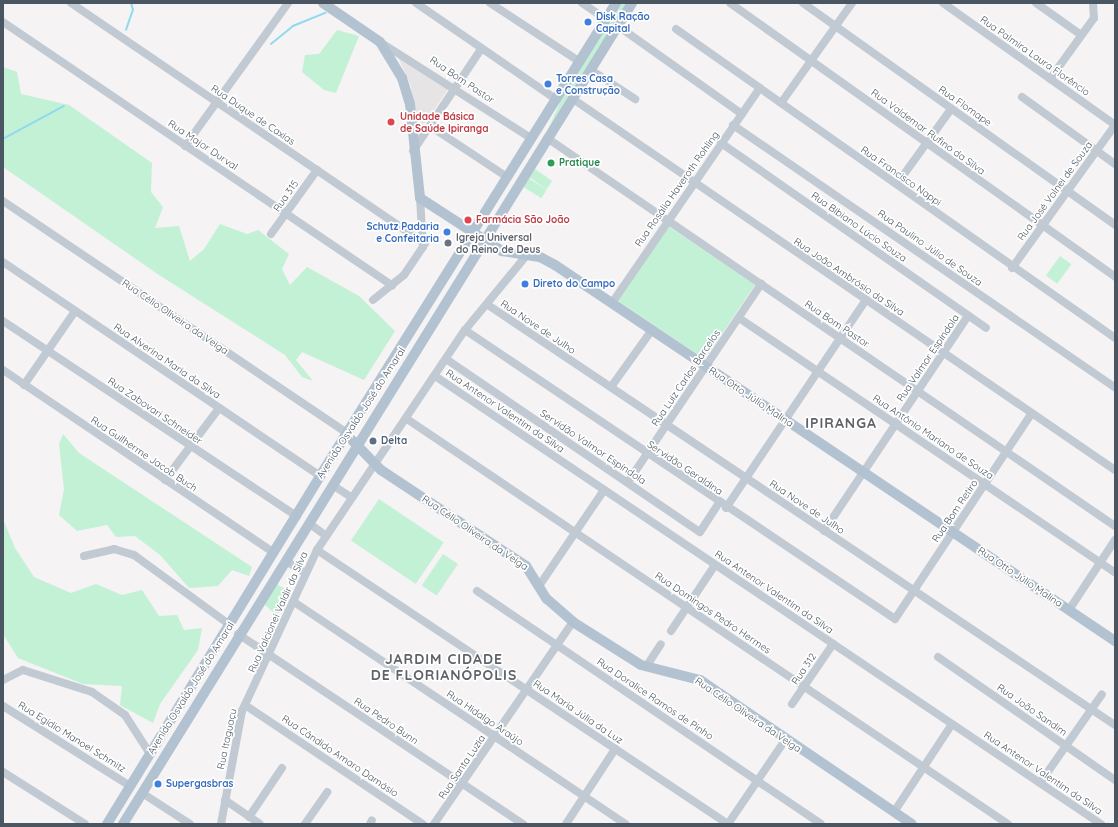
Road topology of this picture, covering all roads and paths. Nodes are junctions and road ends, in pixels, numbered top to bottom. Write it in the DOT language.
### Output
graph roads {
  1 [pos="71,3"];
  2 [pos="288,3"];
  3 [pos="323,3"];
  4 [pos="416,3"];
  5 [pos="490,3"];
  6 [pos="582,3"];
  7 [pos="616,3"];
  8 [pos="632,3"];
  9 [pos="730,3"];
  10 [pos="802,3"];
  11 [pos="852,3"];
  12 [pos="943,3"];
  13 [pos="1036,3"];
  14 [pos="1093,3"];
  15 [pos="606,19"];
  16 [pos="3,22"];
  17 [pos="618,26"];
  18 [pos="835,26"];
  19 [pos="676,29"];
  20 [pos="1081,35"];
  21 [pos="380,42"];
  22 [pos="481,49"];
  23 [pos="811,60"];
  24 [pos="580,62"];
  25 [pos="591,70"];
  26 [pos="1050,79"];
  27 [pos="455,87"];
  28 [pos="760,88"];
  29 [pos="1022,97"];
  30 [pos="572,99"];
  31 [pos="635,99"];
  32 [pos="556,100"];
  33 [pos="217,102"];
  34 [pos="781,103"];
  35 [pos="951,109"];
  36 [pos="742,114"];
  37 [pos="734,125"];
  38 [pos="1115,125"];
  39 [pos="430,126"];
  40 [pos="547,138"];
  41 [pos="532,139"];
  42 [pos="721,143"];
  43 [pos="927,143"];
  44 [pos="185,146"];
  45 [pos="413,151"];
  46 [pos="1096,151"];
  47 [pos="1115,164"];
  48 [pos="317,170"];
  49 [pos="507,177"];
  50 [pos="693,183"];
  51 [pos="897,184"];
  52 [pos="1068,192"];
  53 [pos="420,198"];
  54 [pos="3,201"];
  55 [pos="286,214"];
  56 [pos="667,220"];
  57 [pos="1115,225"];
  58 [pos="1043,226"];
  59 [pos="473,233"];
  60 [pos="271,234"];
  61 [pos="483,240"];
  62 [pos="425,244"];
  63 [pos="526,256"];
  64 [pos="3,262"];
  65 [pos="1012,268"];
  66 [pos="1115,277"];
  67 [pos="761,284"];
  68 [pos="392,285"];
  69 [pos="373,300"];
  70 [pos="866,300"];
  71 [pos="612,303"];
  72 [pos="488,305"];
  73 [pos="75,311"];
  74 [pos="968,316"];
  75 [pos="739,318"];
  76 [pos="3,321"];
  77 [pos="986,328"];
  78 [pos="465,330"];
  79 [pos="652,330"];
  80 [pos="840,338"];
  81 [pos="1115,338"];
  82 [pos="48,350"];
  83 [pos="943,353"];
  84 [pos="398,354"];
  85 [pos="446,359"];
  86 [pos="706,366"];
  87 [pos="3,370"];
  88 [pos="818,371"];
  89 [pos="435,376"];
  90 [pos="394,382"];
  91 [pos="24,385"];
  92 [pos="611,387"];
  93 [pos="1115,388"];
  94 [pos="918,391"];
  95 [pos="219,408"];
  96 [pos="1032,414"];
  97 [pos="358,419"];
  98 [pos="407,419"];
  99 [pos="786,420"];
  100 [pos="896,424"];
  101 [pos="667,425"];
  102 [pos="348,434"];
  103 [pos="190,446"];
  104 [pos="356,446"];
  105 [pos="1006,452"];
  106 [pos="647,454"];
  107 [pos="375,466"];
  108 [pos="1115,470"];
  109 [pos="864,472"];
  110 [pos="320,476"];
  111 [pos="746,478"];
  112 [pos="165,480"];
  113 [pos="628,482"];
  114 [pos="985,484"];
  115 [pos="337,488"];
  116 [pos="604,490"];
  117 [pos="351,497"];
  118 [pos="321,502"];
  119 [pos="719,503"];
  120 [pos="726,508"];
  121 [pos="297,516"];
  122 [pos="1115,526"];
  123 [pos="314,527"];
  124 [pos="824,530"];
  125 [pos="575,532"];
  126 [pos="953,532"];
  127 [pos="325,535"];
  128 [pos="1115,540"];
  129 [pos="317,550"];
  130 [pos="274,553"];
  131 [pos="84,556"];
  132 [pos="286,561"];
  133 [pos="1100,562"];
  134 [pos="715,565"];
  135 [pos="1115,573"];
  136 [pos="305,574"];
  137 [pos="539,586"];
  138 [pos="477,591"];
  139 [pos="914,591"];
  140 [pos="294,602"];
  141 [pos="686,607"];
  142 [pos="1069,610"];
  143 [pos="895,620"];
  144 [pos="573,622"];
  145 [pos="230,625"];
  146 [pos="671,630"];
  147 [pos="238,634"];
  148 [pos="1115,641"];
  149 [pos="661,644"];
  150 [pos="833,644"];
  151 [pos="557,645"];
  152 [pos="271,655"];
  153 [pos="938,657"];
  154 [pos="646,667"];
  155 [pos="3,680"];
  156 [pos="804,687"];
  157 [pos="526,690"];
  158 [pos="1102,694"];
  159 [pos="792,704"];
  160 [pos="245,705"];
  161 [pos="3,706"];
  162 [pos="1091,710"];
  163 [pos="168,724"];
  164 [pos="952,724"];
  165 [pos="1115,726"];
  166 [pos="495,736"];
  167 [pos="785,740"];
  168 [pos="1066,746"];
  169 [pos="615,749"];
  170 [pos="150,754"];
  171 [pos="160,759"];
  172 [pos="923,766"];
  173 [pos="282,768"];
  174 [pos="3,772"];
  175 [pos="137,775"];
  176 [pos="1115,780"];
  177 [pos="757,781"];
  178 [pos="462,783"];
  179 [pos="1040,783"];
  180 [pos="130,786"];
  181 [pos="327,792"];
  182 [pos="142,794"];
  183 [pos="584,796"];
  184 [pos="225,800"];
  185 [pos="133,807"];
  186 [pos="894,812"];
  187 [pos="249,816"];
  188 [pos="1092,822"];
  189 [pos="85,824"];
  190 [pos="107,824"];
  191 [pos="123,824"];
  192 [pos="190,824"];
  193 [pos="221,824"];
  194 [pos="260,824"];
  195 [pos="304,824"];
  196 [pos="423,824"];
  197 [pos="434,824"];
  198 [pos="523,824"];
  199 [pos="566,824"];
  200 [pos="626,824"];
  201 [pos="728,824"];
  202 [pos="821,824"];
  203 [pos="912,824"];
  204 [pos="1008,824"];
  205 [pos="1101,824"];
  1 -- 33 [label="street, Rua Duque de Caxias"];
  2 -- 33 [label="street"];
  3 -- 21 [label="main road"];
  4 -- 22 [label="street"];
  5 -- 24 [label="street"];
  6 -- 15 [label="street"];
  7 -- 15 [label="main road, Avenida Osvaldo José do Amaral"];
  8 -- 17 [label="main road, Avenida Osvaldo José do Amaral"];
  9 -- 23 [label="street, Rua Valdemar Rufino da Silva"];
  10 -- 18 [label="street, Rua Flomape"];
  11 -- 18 [label="street"];
  12 -- 26 [label="street, Rua Palmira Laura Florêncio"];
  13 -- 20 [label="street"];
  14 -- 20 [label="street"];
  15 -- 24 [label="main road, Avenida Osvaldo José do Amaral"];
  16 -- 44 [label="street, Rua Major Durval"];
  17 -- 25 [label="main road, Avenida Osvaldo José do Amaral"];
  17 -- 36 [label="street"];
  18 -- 23 [label="street"];
  18 -- 35 [label="street, Rua Flomape"];
  19 -- 28 [label="street, Rua Francisco Nappi"];
  20 -- 26 [label="street"];
  21 -- 27 [label="street, Rua Bom Pastor"];
  21 -- 45 [label="main road"];
  22 -- 27 [label="street"];
  22 -- 32 [label="street"];
  23 -- 34 [label="street"];
  23 -- 43 [label="street, Rua Valdemar Rufino da Silva"];
  24 -- 32 [label="main road, Avenida Osvaldo José do Amaral"];
  25 -- 30 [label="main road, Avenida Osvaldo José do Amaral"];
  25 -- 31 [label="street"];
  26 -- 38 [label="street, Rua Palmira Laura Florêncio"];
  27 -- 39 [label="street"];
  27 -- 41 [label="street, Rua Bom Pastor"];
  28 -- 34 [label="street, Rua Francisco Nappi"];
  28 -- 36 [label="street, Rua Rosália Haveroth Rohling"];
  29 -- 46 [label="street"];
  30 -- 40 [label="main road, Avenida Osvaldo José do Amaral"];
  30 -- 50 [label="street, Rua João Ambrósio da Silva"];
  32 -- 40 [label="main road"];
  32 -- 41 [label="main road, Avenida Osvaldo José do Amaral"];
  33 -- 44 [label="street"];
  33 -- 48 [label="street, Rua Duque de Caxias"];
  34 -- 51 [label="street, Rua Francisco Nappi"];
  35 -- 43 [label="street"];
  35 -- 52 [label="street, Rua Flomape"];
  36 -- 37 [label="street, Rua Rosália Haveroth Rohling"];
  37 -- 42 [label="street, Rua Rosália Haveroth Rohling"];
  37 -- 93 [label="street, Rua Paulino Júlio de Souza"];
  38 -- 46 [label="street, Rua José Volnei de Souza"];
  39 -- 45 [label="street"];
  39 -- 49 [label="street"];
  40 -- 56 [label="street, Rua Bom Pastor"];
  40 -- 61 [label="main road, Avenida Osvaldo José do Amaral"];
  41 -- 49 [label="main road, Avenida Osvaldo José do Amaral"];
  42 -- 50 [label="street, Rua Rosália Haveroth Rohling"];
  42 -- 74 [label="street, Rua Bibiano Lúcio Souza"];
  43 -- 51 [label="street"];
  43 -- 58 [label="street, Rua Valdemar Rufino da Silva"];
  44 -- 55 [label="street, Rua Major Durval"];
  45 -- 53 [label="main road"];
  46 -- 47 [label="street"];
  46 -- 52 [label="street, Rua José Volnei de Souza"];
  48 -- 55 [label="street, Rua 315"];
  48 -- 62 [label="street, Rua Duque de Caxias"];
  49 -- 59 [label="main road, Avenida Osvaldo José do Amaral"];
  50 -- 56 [label="street, Rua Rosália Haveroth Rohling"];
  50 -- 70 [label="street, Rua João Ambrósio da Silva"];
  51 -- 65 [label="street, Rua Francisco Nappi"];
  52 -- 57 [label="street, Rua Flomape"];
  52 -- 58 [label="street, Rua José Volnei de Souza"];
  53 -- 59 [label="main road, Rua Otto Júlio Malina"];
  53 -- 62 [label="street"];
  54 -- 102 [label="street, Rua Célio Oliveira da Veiga"];
  55 -- 60 [label="street, Rua 315"];
  55 -- 68 [label="street, Rua Major Durval"];
  56 -- 67 [label="street, Rua Bom Pastor"];
  56 -- 71 [label="street, Rua Rosália Haveroth Rohling"];
  58 -- 65 [label="street, Rua José Volnei de Souza"];
  58 -- 66 [label="street, Rua Valdemar Rufino da Silva"];
  59 -- 61 [label="main road, Rua Otto Júlio Malina"];
  59 -- 84 [label="main road, Avenida Osvaldo José do Amaral"];
  61 -- 63 [label="main road, Rua Otto Júlio Malina"];
  61 -- 90 [label="main road, Avenida Osvaldo José do Amaral"];
  62 -- 68 [label="street"];
  63 -- 71 [label="main road, Rua Otto Júlio Malina"];
  63 -- 72 [label="street, Rua Valcionei Valdir da Silva"];
  64 -- 73 [label="street, Rua Alverina Maria da Silva"];
  65 -- 81 [label="street, Rua Francisco Nappi"];
  67 -- 75 [label="street, Rua Luiz Carlos Barcelos"];
  67 -- 80 [label="street, Rua Bom Pastor"];
  68 -- 69 [label="street"];
  70 -- 80 [label="street"];
  70 -- 83 [label="street, Rua João Ambrósio da Silva"];
  71 -- 79 [label="main road, Rua Otto Júlio Malina"];
  72 -- 78 [label="street, Rua Valcionei Valdir da Silva"];
  72 -- 92 [label="street, Rua Nove de Julho"];
  73 -- 82 [label="street"];
  73 -- 95 [label="street, Rua Alverina Maria da Silva"];
  74 -- 77 [label="street, Rua Bibiano Lúcio Souza"];
  74 -- 83 [label="street, Rua Valmor Espíndola"];
  75 -- 86 [label="street, Rua Luiz Carlos Barcelos"];
  75 -- 88 [label="street, Rua Antônio Mariano de Souza"];
  76 -- 82 [label="street, Rua Zabovari Schneider"];
  78 -- 85 [label="street, Rua Valcionei Valdir da Silva"];
  78 -- 106 [label="street, Servidão Geraldina"];
  79 -- 86 [label="main road, Rua Otto Júlio Malina"];
  79 -- 92 [label="street"];
  80 -- 88 [label="street"];
  80 -- 94 [label="street, Rua Bom Pastor"];
  82 -- 91 [label="street"];
  82 -- 103 [label="street, Rua Zabovari Schneider"];
  83 -- 94 [label="street, Rua Valmor Espíndola"];
  83 -- 96 [label="street, Rua João Ambrósio da Silva"];
  84 -- 90 [label="main road"];
  84 -- 97 [label="main road, Avenida Osvaldo José do Amaral"];
  85 -- 89 [label="street, Rua Valcionei Valdir da Silva"];
  85 -- 113 [label="street, Servidão Valmor Espíndola"];
  86 -- 99 [label="main road, Rua Otto Júlio Malina"];
  86 -- 101 [label="street, Rua Luiz Carlos Barcelos"];
  87 -- 91 [label="street, Rua Guilherme Jacob Buch"];
  88 -- 99 [label="street"];
  88 -- 100 [label="street, Rua Antônio Mariano de Souza"];
  89 -- 98 [label="street, Rua Valcionei Valdir da Silva"];
  89 -- 116 [label="street, Rua Antenor Valentim da Silva"];
  90 -- 104 [label="main road, Avenida Osvaldo José do Amaral"];
  91 -- 112 [label="street, Rua Guilherme Jacob Buch"];
  92 -- 101 [label="street, Rua Nove de Julho"];
  94 -- 100 [label="street, Rua Valmor Espíndola"];
  94 -- 105 [label="street, Rua Bom Pastor"];
  95 -- 103 [label="street"];
  95 -- 110 [label="street, Rua Alverina Maria da Silva"];
  96 -- 105 [label="street, Rua Bom Retiro"];
  96 -- 108 [label="street, Rua João Ambrósio da Silva"];
  97 -- 102 [label="main road, Avenida Osvaldo José do Amaral"];
  97 -- 104 [label="main road"];
  98 -- 107 [label="street, Rua Valcionei Valdir da Silva"];
  98 -- 125 [label="street, Rua Domingos Pedro Hermes"];
  99 -- 109 [label="main road, Rua Otto Júlio Malina"];
  99 -- 111 [label="street"];
  100 -- 109 [label="street, Rua Valmor Espíndola"];
  100 -- 114 [label="street, Rua Antônio Mariano de Souza"];
  101 -- 106 [label="street, Rua Luiz Carlos Barcelos"];
  101 -- 111 [label="street, Rua Nove de Julho"];
  102 -- 110 [label="main road, Avenida Osvaldo José do Amaral"];
  103 -- 112 [label="street"];
  103 -- 121 [label="street, Rua Zabovari Schneider"];
  104 -- 107 [label="main road, Rua Célio Oliveira da Veiga"];
  104 -- 118 [label="main road, Avenida Osvaldo José do Amaral"];
  105 -- 114 [label="street, Rua Bom Retiro"];
  105 -- 122 [label="street, Rua Bom Pastor"];
  106 -- 113 [label="street, Rua Luiz Carlos Barcelos"];
  106 -- 119 [label="street, Servidão Geraldina"];
  107 -- 117 [label="street, Rua Valcionei Valdir da Silva"];
  107 -- 137 [label="main road, Rua Célio Oliveira da Veiga"];
  109 -- 124 [label="street, Rua Valmor Espíndola"];
  109 -- 126 [label="main road, Rua Otto Júlio Malina"];
  110 -- 118 [label="main road"];
  110 -- 121 [label="main road, Avenida Osvaldo José do Amaral"];
  111 -- 120 [label="street"];
  111 -- 124 [label="street, Rua Nove de Julho"];
  112 -- 130 [label="street, Rua Guilherme Jacob Buch"];
  113 -- 119 [label="street, Servidão Valmor Espíndola"];
  114 -- 126 [label="street, Rua Bom Retiro"];
  114 -- 133 [label="street, Rua Antônio Mariano de Souza"];
  115 -- 117 [label="street"];
  116 -- 125 [label="street"];
  116 -- 134 [label="street, Rua Antenor Valentim da Silva"];
  117 -- 127 [label="street, Rua Valcionei Valdir da Silva"];
  118 -- 132 [label="main road, Avenida Osvaldo José do Amaral"];
  119 -- 120 [label="street, Servidão Geraldina"];
  120 -- 143 [label="street, Servidão Geraldina"];
  121 -- 130 [label="main road, Avenida Osvaldo José do Amaral"];
  123 -- 127 [label="street"];
  124 -- 139 [label="street, Rua Nove de Julho"];
  125 -- 137 [label="street"];
  125 -- 141 [label="street, Rua Domingos Pedro Hermes"];
  126 -- 139 [label="street, Rua Bom Retiro"];
  126 -- 142 [label="main road, Rua Otto Júlio Malina"];
  127 -- 129 [label="street, Rua Valcionei Valdir da Silva"];
  128 -- 133 [label="street"];
  129 -- 136 [label="street, Rua Valcionei Valdir da Silva"];
  129 -- 157 [label="street, Rua Maria Júlia da Luz"];
  130 -- 145 [label="main road, Avenida Osvaldo José do Amaral"];
  131 -- 145 [label="street"];
  132 -- 136 [label="street"];
  132 -- 147 [label="main road, Avenida Osvaldo José do Amaral"];
  133 -- 135 [label="street, Rua Antônio Mariano de Souza"];
  133 -- 142 [label="street"];
  134 -- 141 [label="street"];
  134 -- 150 [label="street, Rua Antenor Valentim da Silva"];
  136 -- 140 [label="street, Rua Valcionei Valdir da Silva"];
  137 -- 144 [label="main road, Rua Célio Oliveira da Veiga"];
  138 -- 151 [label="street, Rua Doralice Ramos de Pinho"];
  139 -- 143 [label="street, Rua Bom Retiro"];
  139 -- 162 [label="street, Rua Nove de Julho"];
  140 -- 152 [label="street, Rua Valcionei Valdir da Silva"];
  140 -- 166 [label="street, Rua Hidalgo Araújo"];
  141 -- 146 [label="street"];
  141 -- 156 [label="street, Rua Domingos Pedro Hermes"];
  142 -- 148 [label="main road, Rua Otto Júlio Malina"];
  144 -- 151 [label="street, Rua Santa Luzia"];
  144 -- 154 [label="main road, Rua Célio Oliveira da Veiga"];
  145 -- 163 [label="main road, Avenida Osvaldo José do Amaral"];
  147 -- 152 [label="street, Rua Pedro Bunn"];
  147 -- 171 [label="main road, Avenida Osvaldo José do Amaral"];
  149 -- 154 [label="street"];
  150 -- 156 [label="street, Rua 312"];
  150 -- 164 [label="street, Rua Antenor Valentim da Silva"];
  151 -- 157 [label="street, Rua Santa Luzia"];
  151 -- 177 [label="street, Rua Doralice Ramos de Pinho"];
  152 -- 160 [label="street, Rua Valcionei Valdir da Silva"];
  152 -- 178 [label="street, Rua Pedro Bunn"];
  153 -- 168 [label="street, Rua João Sandim"];
  154 -- 167 [label="main road, Rua Célio Oliveira da Veiga"];
  155 -- 170 [label="street"];
  156 -- 159 [label="street, Rua 312"];
  156 -- 172 [label="street, Rua Domingos Pedro Hermes"];
  157 -- 166 [label="street, Rua Santa Luzia"];
  157 -- 169 [label="street, Rua Maria Júlia da Luz"];
  158 -- 162 [label="street"];
  160 -- 184 [label="street, Rua Itaguaçu"];
  160 -- 196 [label="street, Rua Cândido Amaro Damásio"];
  161 -- 180 [label="street, Rua Egídio Manoel Schmitz"];
  162 -- 165 [label="street, Rua Nove de Julho"];
  162 -- 168 [label="street"];
  163 -- 170 [label="main road, Avenida Osvaldo José do Amaral"];
  163 -- 171 [label="main road"];
  164 -- 172 [label="street"];
  164 -- 179 [label="street, Rua Antenor Valentim da Silva"];
  166 -- 178 [label="street, Rua Santa Luzia"];
  166 -- 183 [label="street, Rua Hidalgo Araújo"];
  167 -- 177 [label="street"];
  167 -- 186 [label="main road, Rua Célio Oliveira da Veiga"];
  168 -- 176 [label="street, Rua João Sandim"];
  168 -- 179 [label="street"];
  169 -- 183 [label="street"];
  169 -- 201 [label="street, Rua Maria Júlia da Luz"];
  170 -- 175 [label="main road, Avenida Osvaldo José do Amaral"];
  171 -- 182 [label="main road, Avenida Osvaldo José do Amaral"];
  172 -- 186 [label="street"];
  172 -- 204 [label="street, Rua Domingos Pedro Hermes"];
  173 -- 187 [label="street"];
  174 -- 189 [label="street"];
  175 -- 180 [label="main road, Avenida Osvaldo José do Amaral"];
  175 -- 185 [label="main road"];
  177 -- 201 [label="street"];
  177 -- 202 [label="street, Rua Doralice Ramos de Pinho"];
  178 -- 197 [label="street, Rua Santa Luzia"];
  178 -- 198 [label="street, Rua Pedro Bunn"];
  179 -- 188 [label="street, Rua Antenor Valentim da Silva"];
  180 -- 190 [label="main road, Avenida Osvaldo José do Amaral"];
  181 -- 195 [label="street"];
  182 -- 185 [label="main road, Avenida Osvaldo José do Amaral"];
  182 -- 192 [label="street"];
  183 -- 199 [label="street"];
  183 -- 200 [label="street, Rua Hidalgo Araújo"];
  184 -- 187 [label="street"];
  184 -- 193 [label="street, Rua Itaguaçu"];
  185 -- 191 [label="main road, Avenida Osvaldo José do Amaral"];
  186 -- 203 [label="main road, Rua Célio Oliveira da Veiga"];
  187 -- 194 [label="street"];
  188 -- 205 [label="street, Rua Antenor Valentim da Silva"];
}
